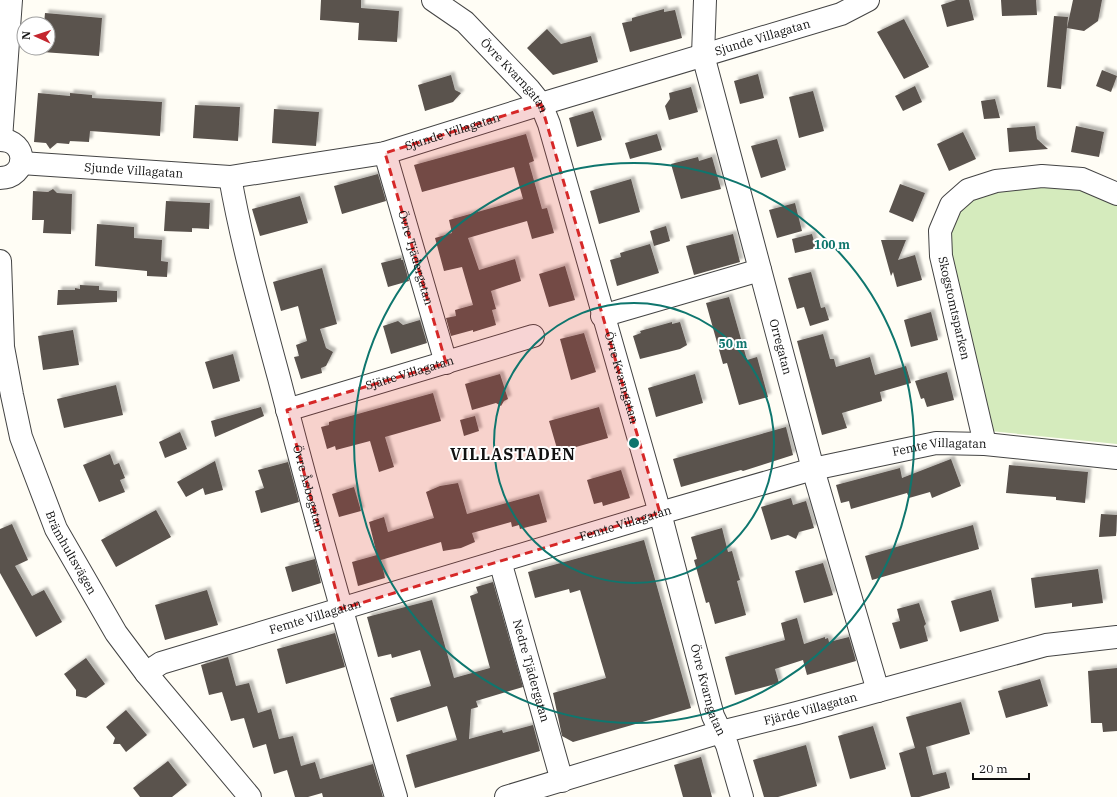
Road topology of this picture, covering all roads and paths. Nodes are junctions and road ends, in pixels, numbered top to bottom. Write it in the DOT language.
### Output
graph roads {
  1 [pos="11,0"];
  2 [pos="433,0"];
  3 [pos="705,0"];
  4 [pos="868,0"];
  5 [pos="703,55"];
  6 [pos="541,104"];
  7 [pos="0,140"];
  8 [pos="385,153"];
  9 [pos="21,163"];
  10 [pos="230,177"];
  11 [pos="0,178"];
  12 [pos="1117,194"];
  13 [pos="0,260"];
  14 [pos="760,270"];
  15 [pos="602,316"];
  16 [pos="533,336"];
  17 [pos="446,363"];
  18 [pos="287,410"];
  19 [pos="985,444"];
  20 [pos="1117,458"];
  21 [pos="813,469"];
  22 [pos="660,513"];
  23 [pos="500,561"];
  24 [pos="341,609"];
  25 [pos="1117,637"];
  26 [pos="146,672"];
  27 [pos="878,691"];
  28 [pos="721,732"];
  29 [pos="562,781"];
  30 [pos="250,797"];
  31 [pos="396,797"];
  32 [pos="506,797"];
  33 [pos="742,797"];
  1 -- 7 [label="street"];
  2 -- 6 [label="street, Övre Kvarngatan"];
  3 -- 5 [label="street, Orregatan"];
  4 -- 5 [label="street, Sjunde Villagatan"];
  5 -- 6 [label="street, Sjunde Villagatan"];
  5 -- 14 [label="street, Orregatan"];
  6 -- 8 [label="street, Sjunde Villagatan"];
  6 -- 15 [label="street, Övre Kvarngatan"];
  7 -- 9 [label="street"];
  8 -- 10 [label="street, Sjunde Villagatan"];
  8 -- 17 [label="street, Övre Tjädergatan"];
  9 -- 10 [label="street, Sjunde Villagatan"];
  9 -- 11 [label="street"];
  10 -- 18 [label="street, Övre Åsbogatan"];
  12 -- 19 [label="street, Skogstomtsparken"];
  13 -- 26 [label="street, Brämhultsvägen"];
  14 -- 15 [label="street"];
  14 -- 21 [label="street, Orregatan"];
  15 -- 22 [label="street, Övre Kvarngatan"];
  16 -- 17 [label="street, Sjätte Villagatan"];
  17 -- 18 [label="street, Sjätte Villagatan"];
  18 -- 24 [label="street, Övre Åsbogatan"];
  19 -- 20 [label="street, Femte Villagatan"];
  19 -- 21 [label="street, Femte Villagatan"];
  21 -- 22 [label="street, Femte Villagatan"];
  21 -- 27 [label="street, Orregatan"];
  22 -- 23 [label="street, Femte Villagatan"];
  22 -- 28 [label="street, Övre Kvarngatan"];
  23 -- 24 [label="street, Femte Villagatan"];
  23 -- 29 [label="street, Nedre Tjädergatan"];
  24 -- 26 [label="street, Femte Villagatan"];
  24 -- 31 [label="street, Övre Åsbogatan"];
  25 -- 27 [label="street, Fjärde Villagatan"];
  26 -- 30 [label="street, Brämhultsvägen"];
  27 -- 28 [label="street, Fjärde Villagatan"];
  28 -- 29 [label="street, Fjärde Villagatan"];
  28 -- 33 [label="street, Övre Kvarngatan"];
  29 -- 32 [label="street, Fjärde Villagatan"];
}
